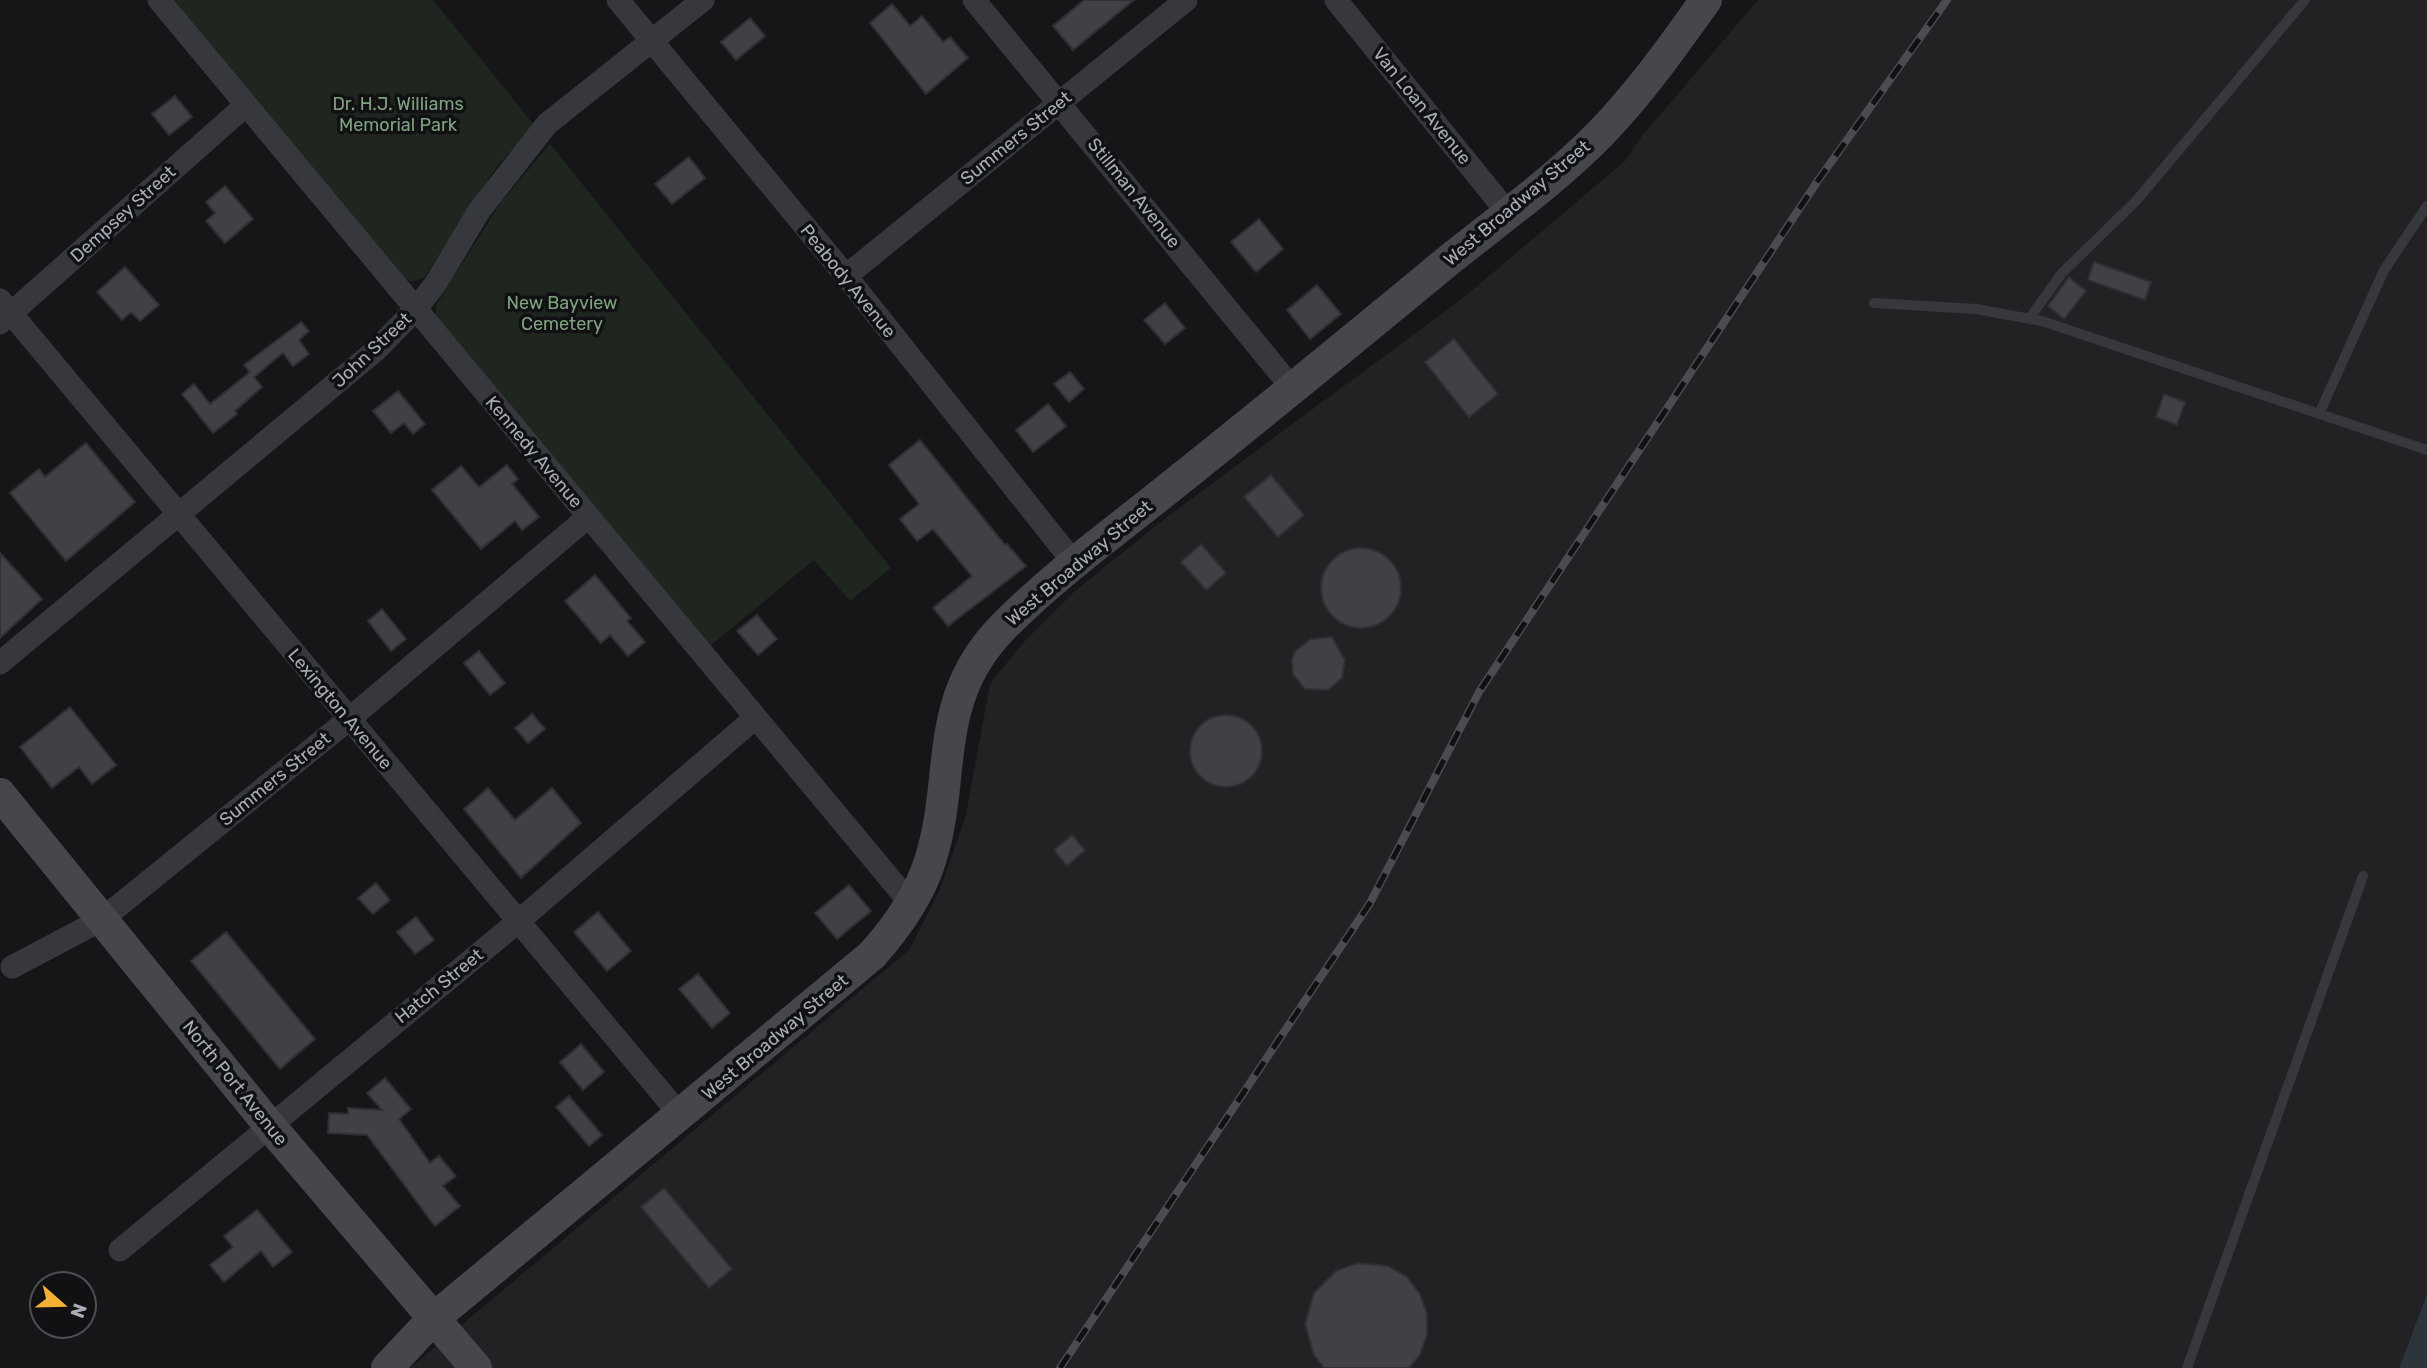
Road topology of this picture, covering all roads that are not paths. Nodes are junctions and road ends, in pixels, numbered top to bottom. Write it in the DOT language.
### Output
graph roads {
  1 [pos="159,0"];
  2 [pos="618,0"];
  3 [pos="703,0"];
  4 [pos="974,0"];
  5 [pos="1186,0"];
  6 [pos="1336,0"];
  7 [pos="1706,0"];
  8 [pos="2305,0"];
  9 [pos="651,40"];
  10 [pos="1060,103"];
  11 [pos="246,105"];
  12 [pos="2427,206"];
  13 [pos="1508,212"];
  14 [pos="846,276"];
  15 [pos="1874,303"];
  16 [pos="415,310"];
  17 [pos="4,312"];
  18 [pos="2029,319"];
  19 [pos="1293,388"];
  20 [pos="2319,414"];
  21 [pos="2427,450"];
  22 [pos="178,515"];
  23 [pos="588,516"];
  24 [pos="1075,564"];
  25 [pos="0,663"];
  26 [pos="755,718"];
  27 [pos="348,720"];
  28 [pos="0,794"];
  29 [pos="2362,876"];
  30 [pos="911,904"];
  31 [pos="101,920"];
  32 [pos="520,920"];
  33 [pos="12,967"];
  34 [pos="681,1116"];
  35 [pos="268,1125"];
  36 [pos="120,1250"];
  37 [pos="433,1319"];
  38 [pos="387,1368"];
  39 [pos="476,1368"];
  40 [pos="2187,1368"];
  1 -- 11 [label="street, Kennedy Avenue"];
  2 -- 9 [label="street, Peabody Avenue"];
  3 -- 9 [label="street, John Street"];
  4 -- 10 [label="street, Stillman Avenue"];
  5 -- 10 [label="street, Summers Street"];
  6 -- 13 [label="street, Van Loan Avenue"];
  7 -- 13 [label="street, West Broadway Street"];
  8 -- 18 [label="lane"];
  9 -- 14 [label="street, Peabody Avenue"];
  9 -- 16 [label="street, John Street"];
  10 -- 14 [label="street, Summers Street"];
  10 -- 19 [label="street, Stillman Avenue"];
  11 -- 16 [label="street, Kennedy Avenue"];
  11 -- 17 [label="street, Dempsey Street"];
  12 -- 20 [label="lane"];
  13 -- 19 [label="street, West Broadway Street"];
  14 -- 24 [label="street, Peabody Avenue"];
  15 -- 18 [label="lane"];
  16 -- 22 [label="street, John Street"];
  16 -- 23 [label="street, Kennedy Avenue"];
  17 -- 22 [label="street, Lexington Avenue"];
  18 -- 20 [label="lane"];
  19 -- 24 [label="street, West Broadway Street"];
  20 -- 21 [label="lane"];
  22 -- 25 [label="street, John Street"];
  22 -- 27 [label="street, Lexington Avenue"];
  23 -- 26 [label="street, Kennedy Avenue"];
  23 -- 27 [label="street, Summers Street"];
  24 -- 30 [label="street, West Broadway Street"];
  26 -- 30 [label="street, Kennedy Avenue"];
  26 -- 32 [label="street, Hatch Street"];
  27 -- 31 [label="street, Summers Street"];
  27 -- 32 [label="street, Lexington Avenue"];
  28 -- 31 [label="street, North Port Avenue"];
  29 -- 40 [label="lane"];
  30 -- 34 [label="street, West Broadway Street"];
  31 -- 33 [label="street, Summers Street"];
  31 -- 35 [label="street, North Port Avenue"];
  32 -- 34 [label="street, Lexington Avenue"];
  32 -- 35 [label="street, Hatch Street"];
  34 -- 37 [label="street, West Broadway Street"];
  35 -- 36 [label="street, Hatch Street"];
  35 -- 37 [label="street, North Port Avenue"];
  37 -- 38 [label="street, West Broadway Street"];
  37 -- 39 [label="street, North Port Avenue"];
}
